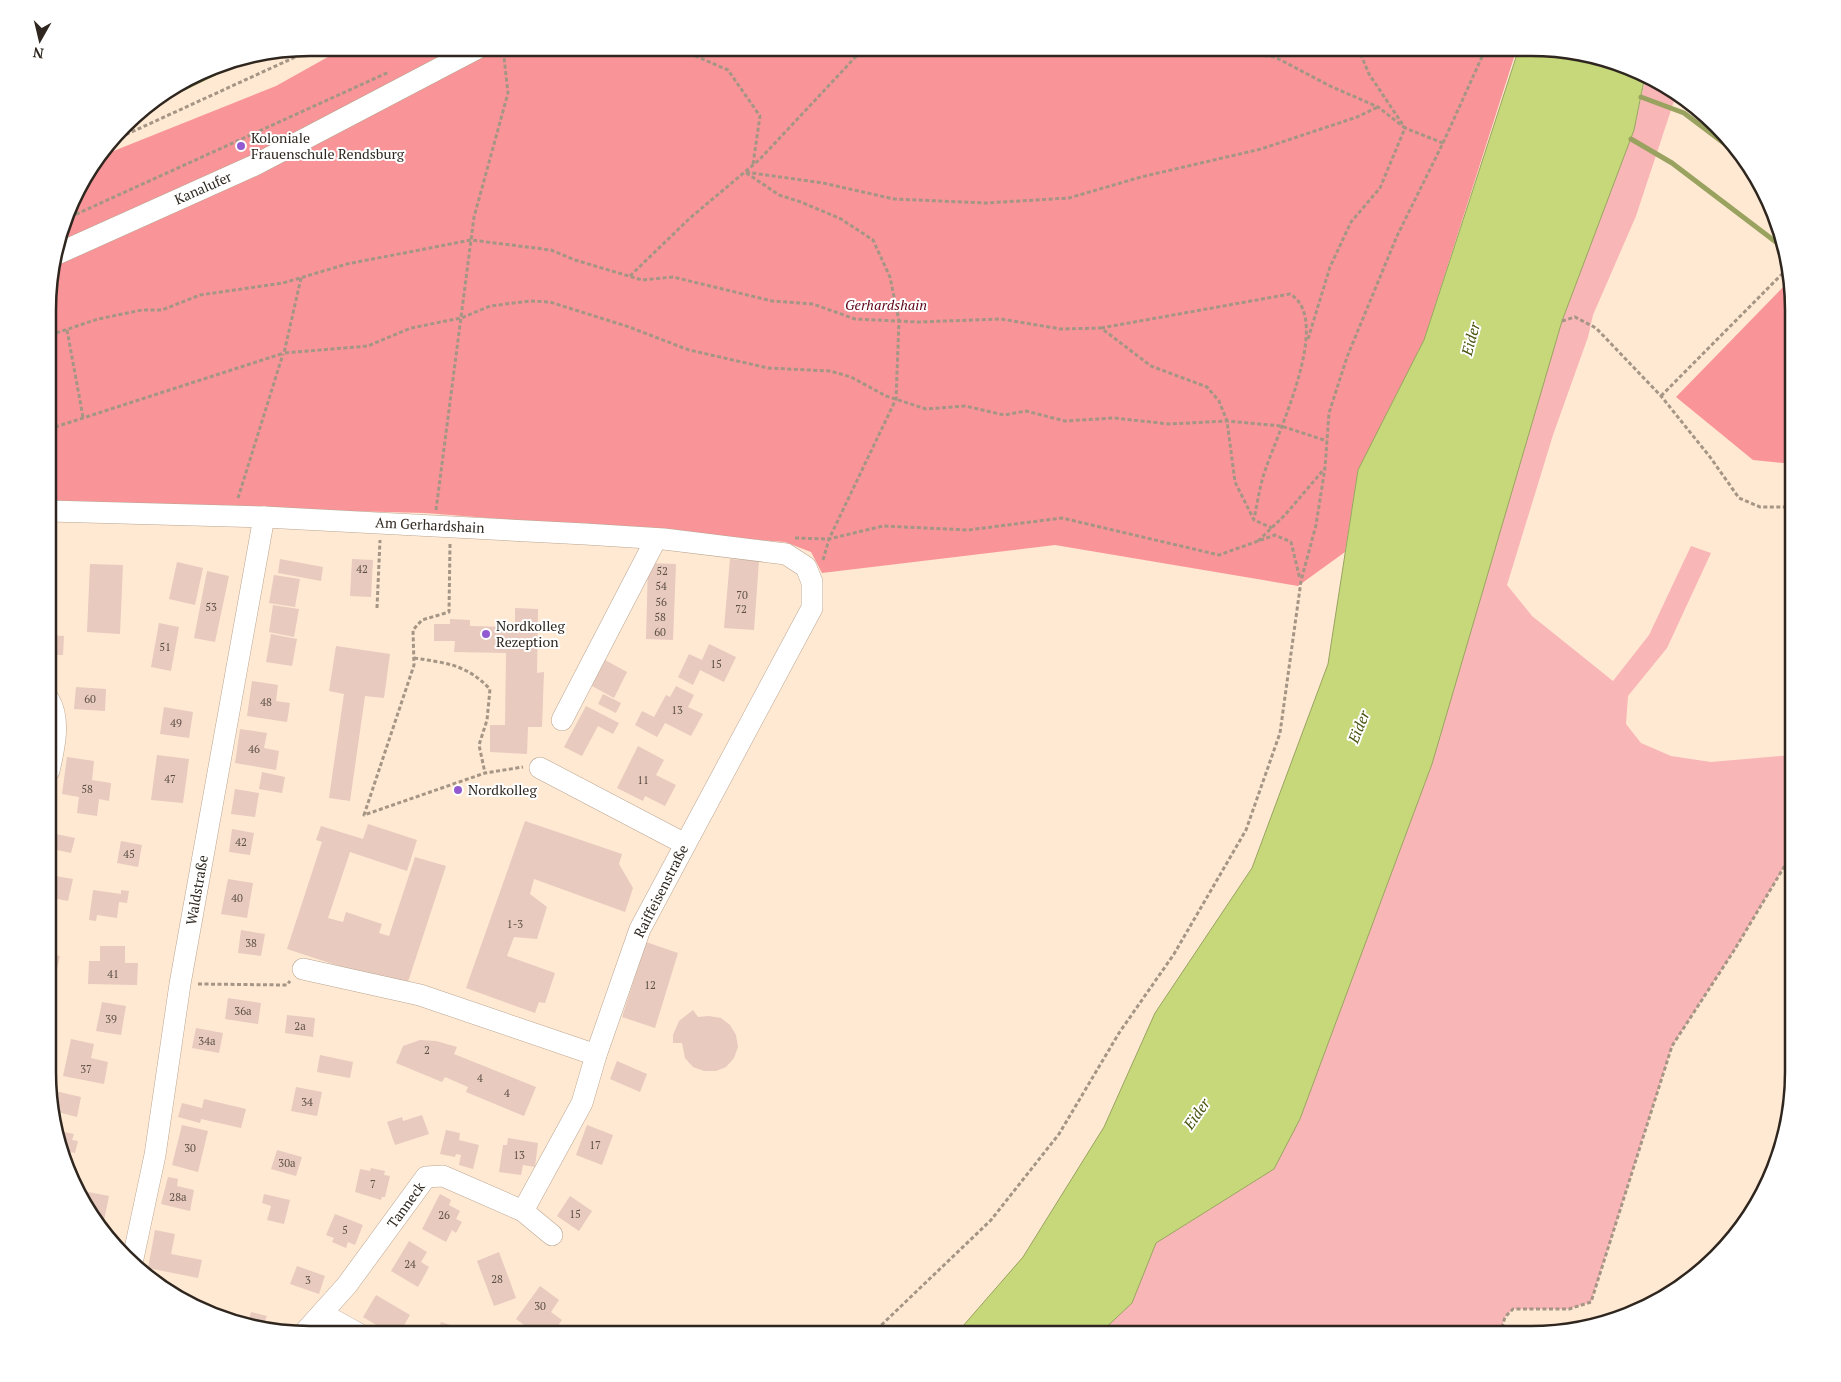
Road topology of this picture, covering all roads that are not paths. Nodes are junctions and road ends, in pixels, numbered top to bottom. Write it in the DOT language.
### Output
graph roads {
  1 [pos="463,56"];
  2 [pos="63,251"];
  3 [pos="56,511"];
  4 [pos="264,517"];
  5 [pos="656,539"];
  6 [pos="806,566"];
  7 [pos="562,720"];
  8 [pos="540,768"];
  9 [pos="685,844"];
  10 [pos="303,969"];
  11 [pos="596,1055"];
  12 [pos="523,1210"];
  13 [pos="552,1235"];
  14 [pos="134,1254"];
  15 [pos="323,1314"];
  16 [pos="311,1326"];
  17 [pos="345,1326"];
  1 -- 2 [label="street, Kanalufer"];
  3 -- 4 [label="street, Am Gerhardshain"];
  4 -- 5 [label="street, Am Gerhardshain"];
  4 -- 14 [label="street, Waldstraße"];
  5 -- 6 [label="street, Am Gerhardshain"];
  5 -- 7 [label="street"];
  6 -- 9 [label="street, Raiffeisenstraße"];
  8 -- 9 [label="street"];
  9 -- 11 [label="street, Raiffeisenstraße"];
  10 -- 11 [label="street"];
  11 -- 12 [label="street"];
  12 -- 13 [label="street, Tanneck"];
  12 -- 15 [label="street, Tanneck"];
  15 -- 16 [label="street, Tanneck"];
  15 -- 17 [label="street"];
}
